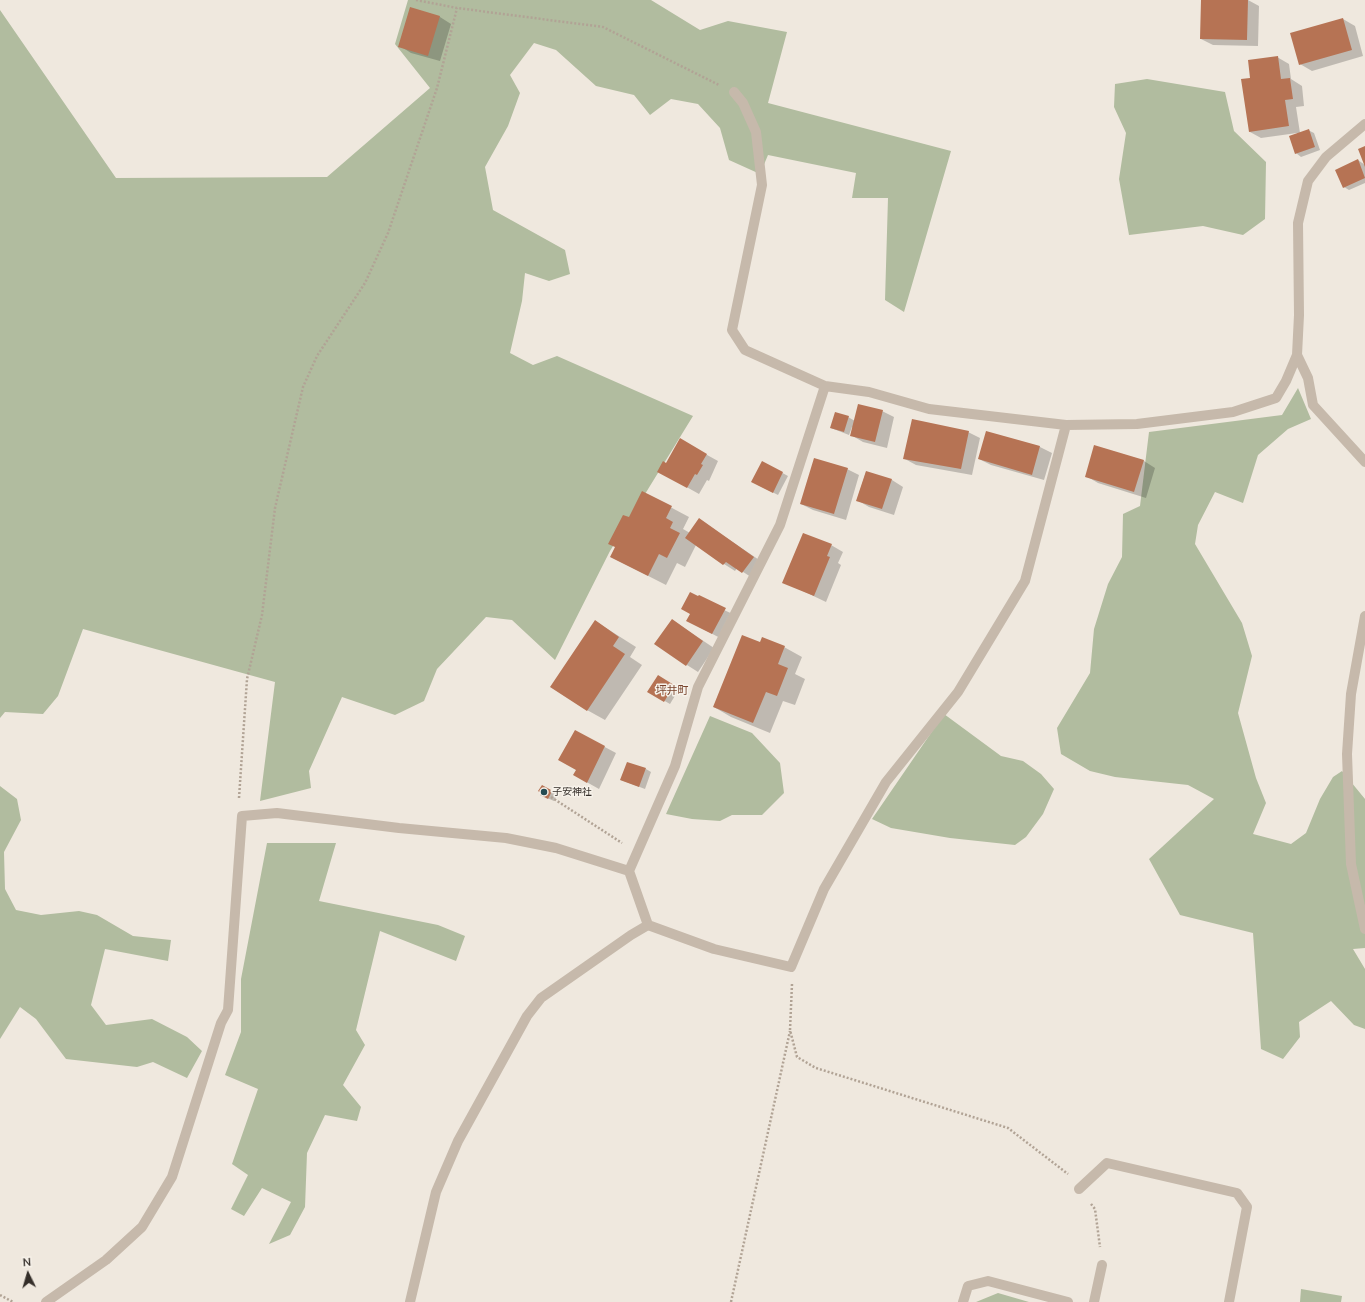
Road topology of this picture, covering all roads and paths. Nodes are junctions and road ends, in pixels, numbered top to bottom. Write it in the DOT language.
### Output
graph roads {
  1 [pos="416,0"];
  2 [pos="426,1"];
  3 [pos="457,8"];
  4 [pos="734,92"];
  5 [pos="1365,124"];
  6 [pos="1297,354"];
  7 [pos="825,386"];
  8 [pos="1066,425"];
  9 [pos="1365,462"];
  10 [pos="1365,616"];
  11 [pos="551,797"];
  12 [pos="242,816"];
  13 [pos="637,853"];
  14 [pos="629,871"];
  15 [pos="648,925"];
  16 [pos="1365,929"];
  17 [pos="791,967"];
  18 [pos="790,1030"];
  19 [pos="1079,1189"];
  20 [pos="1102,1266"];
  21 [pos="0,1295"];
  22 [pos="13,1302"];
  23 [pos="46,1302"];
  24 [pos="410,1302"];
  25 [pos="731,1302"];
  26 [pos="963,1302"];
  27 [pos="1068,1302"];
  28 [pos="1094,1302"];
  29 [pos="1229,1302"];
  1 -- 2 [label="path"];
  2 -- 3 [label="path"];
  3 -- 4 [label="path"];
  3 -- 12 [label="path"];
  4 -- 7 [label="street"];
  5 -- 6 [label="street"];
  6 -- 8 [label="street"];
  6 -- 9 [label="street"];
  7 -- 8 [label="street"];
  7 -- 13 [label="street"];
  8 -- 17 [label="street"];
  10 -- 16 [label="street"];
  11 -- 13 [label="path"];
  12 -- 14 [label="street"];
  12 -- 23 [label="street"];
  13 -- 14 [label="street"];
  14 -- 15 [label="street"];
  15 -- 17 [label="street"];
  15 -- 24 [label="street"];
  17 -- 18 [label="path"];
  18 -- 19 [label="path"];
  18 -- 25 [label="path"];
  19 -- 20 [label="path"];
  19 -- 29 [label="street"];
  20 -- 28 [label="street"];
  21 -- 22 [label="path"];
  26 -- 27 [label="street"];
}
